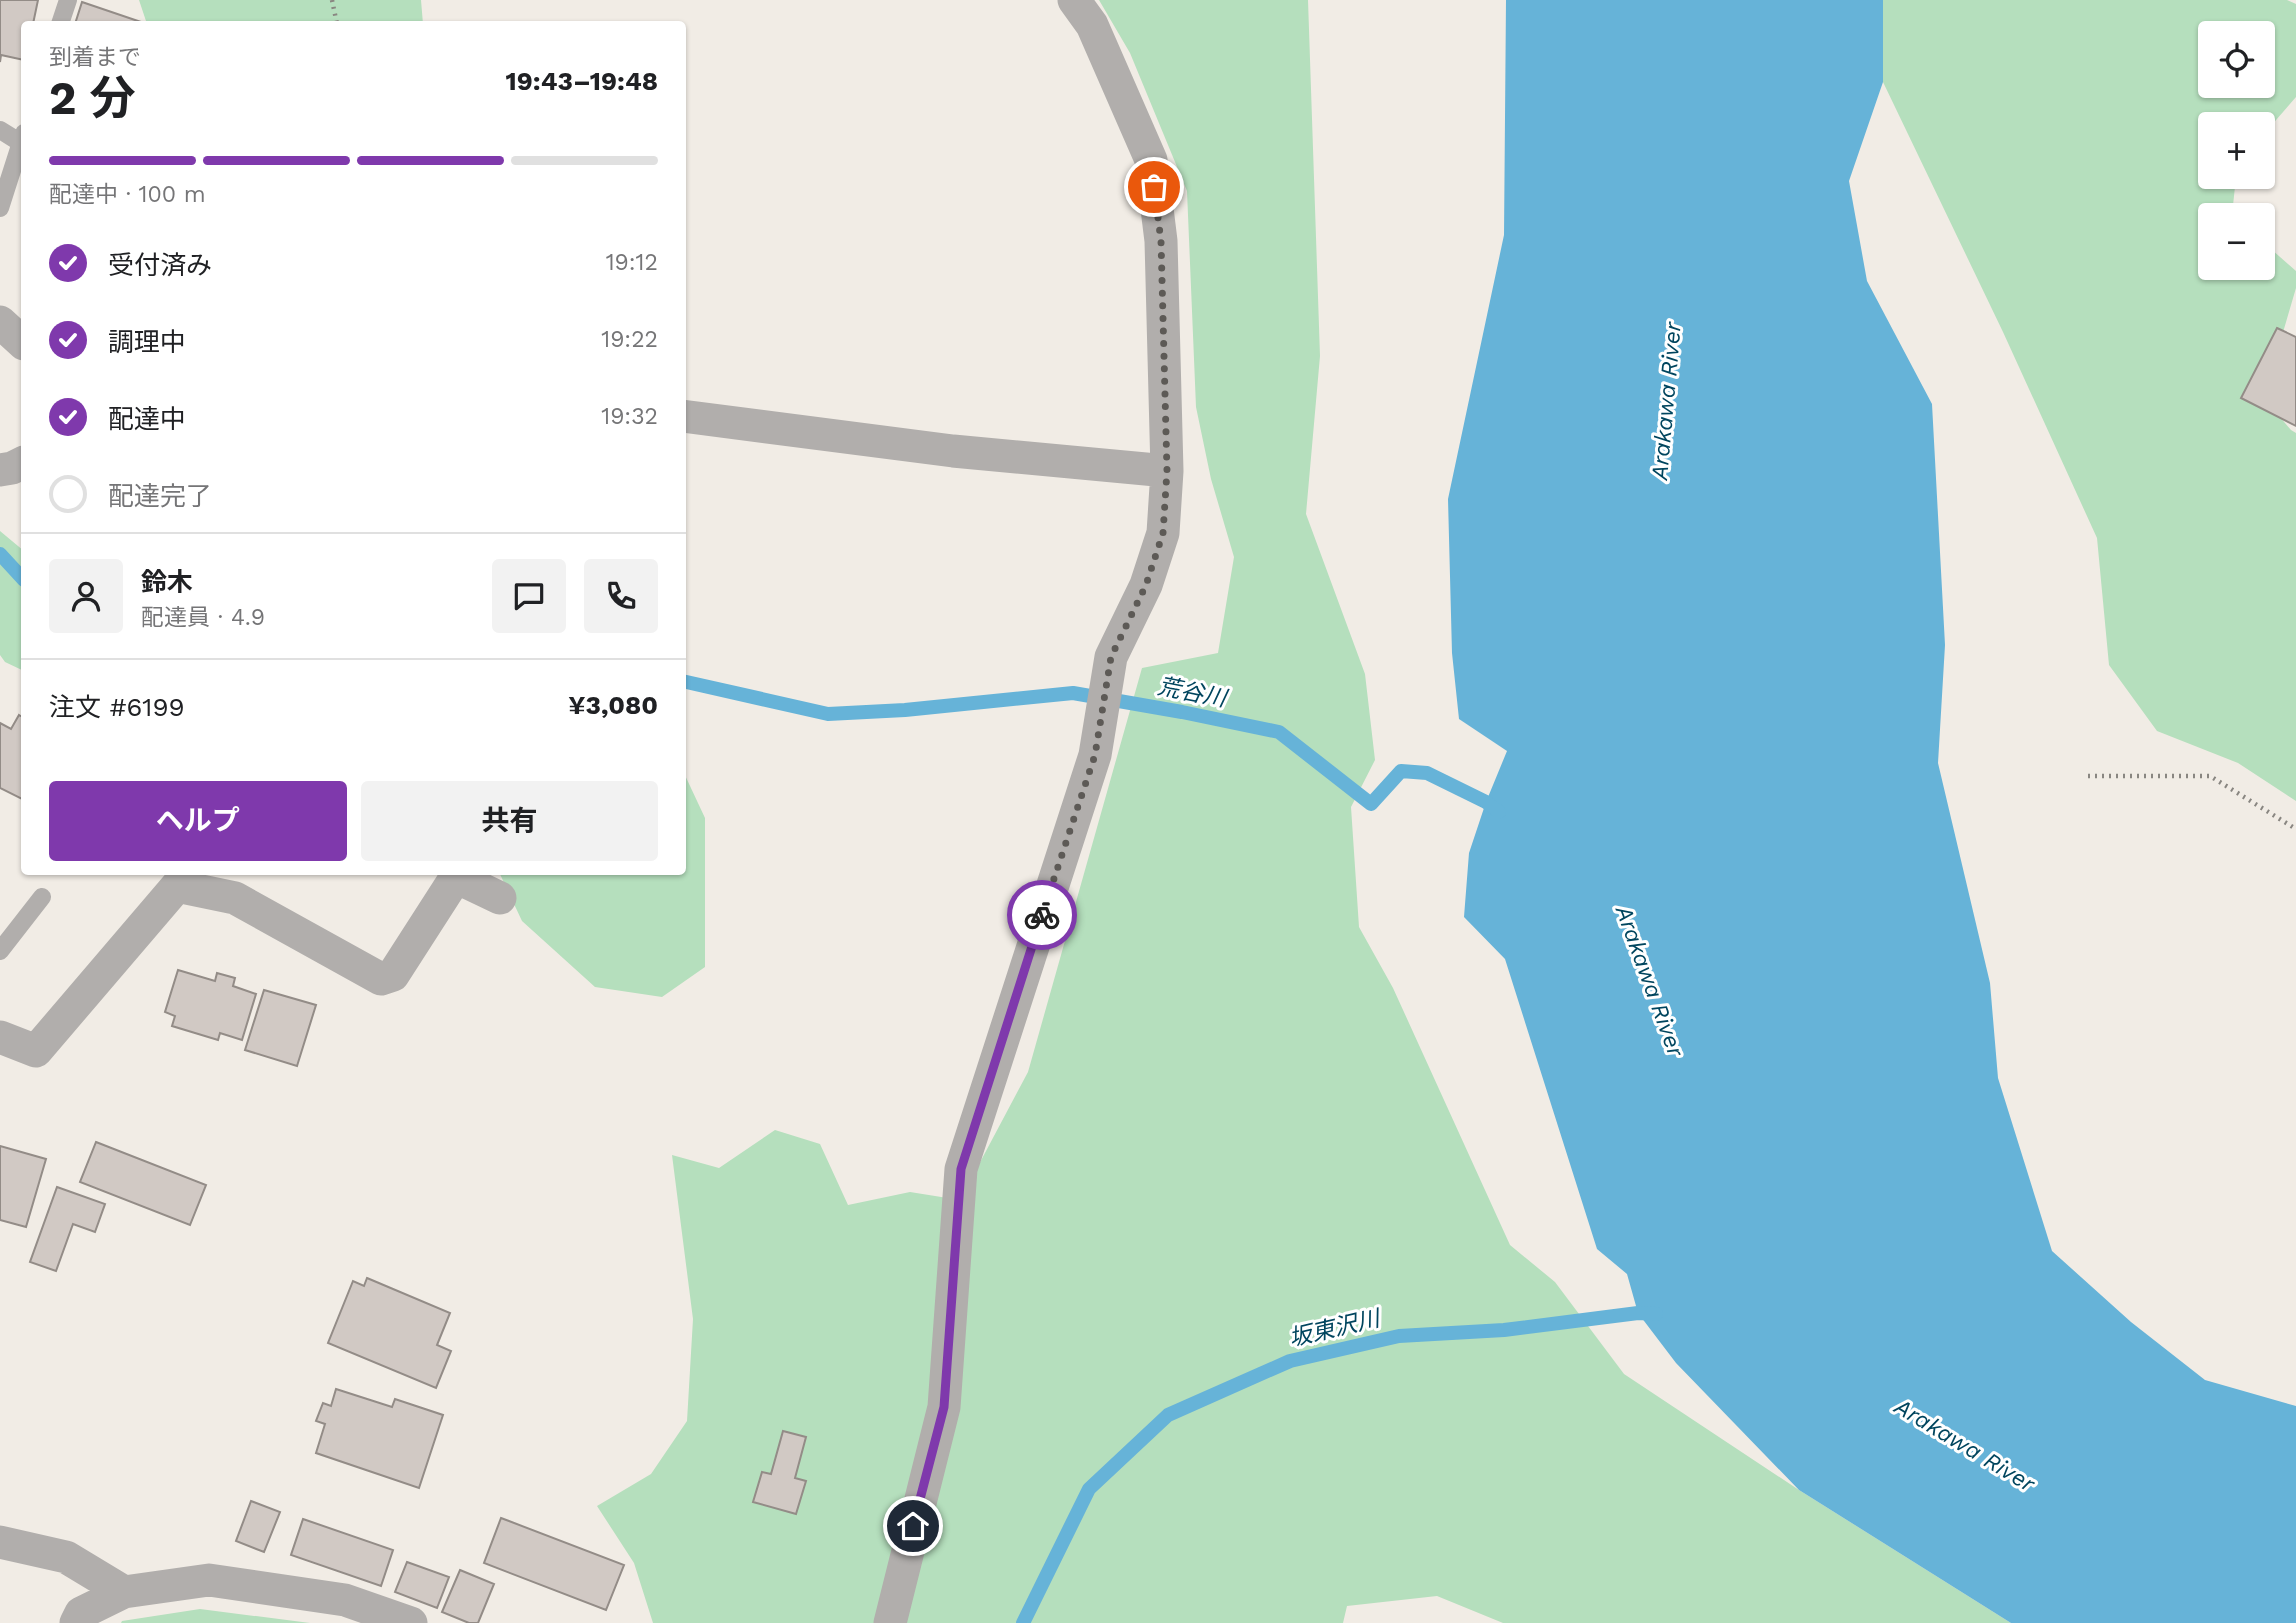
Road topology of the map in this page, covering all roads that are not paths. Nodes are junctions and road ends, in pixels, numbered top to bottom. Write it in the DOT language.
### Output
graph roads {
  1 [pos="68,0"];
  2 [pos="1074,0"];
  3 [pos="61,21"];
  4 [pos="0,130"];
  5 [pos="21,137"];
  6 [pos="21,144"];
  7 [pos="0,208"];
  8 [pos="0,322"];
  9 [pos="21,341"];
  10 [pos="686,417"];
  11 [pos="21,464"];
  12 [pos="0,470"];
  13 [pos="1167,471"];
  14 [pos="42,897"];
  15 [pos="500,898"];
  16 [pos="0,951"];
  17 [pos="0,1037"];
  18 [pos="0,1542"];
  19 [pos="124,1592"];
  20 [pos="76,1623"];
  21 [pos="411,1623"];
  22 [pos="890,1623"];
  1 -- 3 [label="lane"];
  2 -- 13 [label="street"];
  4 -- 5 [label="lane"];
  6 -- 7 [label="lane"];
  8 -- 9 [label="street"];
  10 -- 13 [label="street"];
  11 -- 12 [label="street"];
  13 -- 22 [label="street"];
  14 -- 16 [label="lane"];
  15 -- 17 [label="street"];
  18 -- 19 [label="street"];
  19 -- 20 [label="street"];
  19 -- 21 [label="street"];
}
